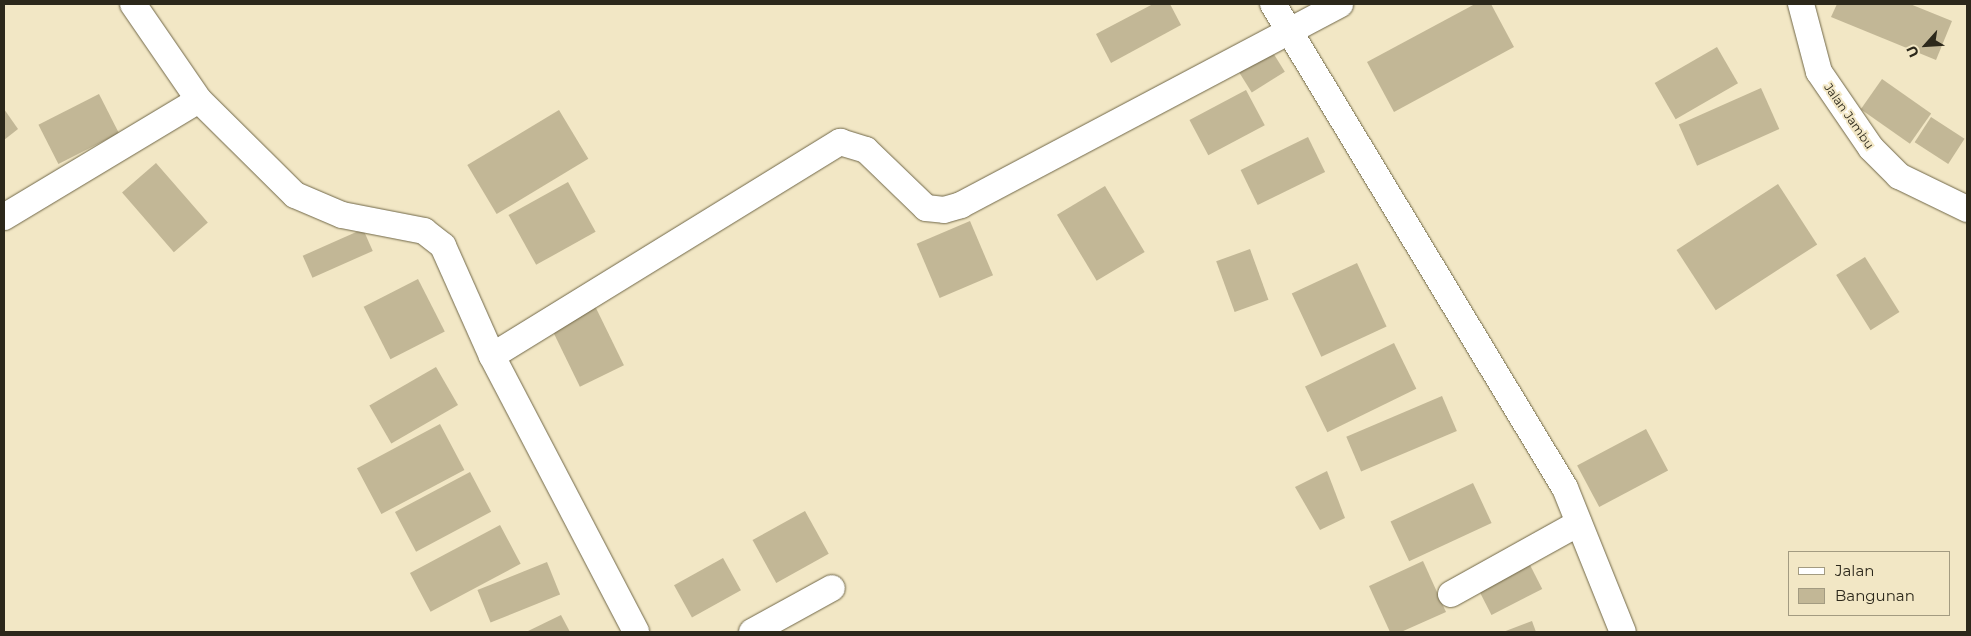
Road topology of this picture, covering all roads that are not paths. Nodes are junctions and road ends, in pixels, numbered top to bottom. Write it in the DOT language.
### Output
graph roads {
  1 [pos="133,4"];
  2 [pos="1273,4"];
  3 [pos="1340,4"];
  4 [pos="1801,4"];
  5 [pos="1289,33"];
  6 [pos="199,100"];
  7 [pos="1967,209"];
  8 [pos="4,217"];
  9 [pos="492,356"];
  10 [pos="1579,523"];
  11 [pos="832,588"];
  12 [pos="1451,594"];
  13 [pos="636,632"];
  14 [pos="752,632"];
  15 [pos="1623,632"];
  1 -- 6 [label="street"];
  2 -- 5 [label="street"];
  3 -- 5 [label="street"];
  4 -- 7 [label="street, Jalan Jambu"];
  5 -- 9 [label="street"];
  5 -- 10 [label="street"];
  6 -- 8 [label="street"];
  6 -- 9 [label="street"];
  9 -- 13 [label="street"];
  10 -- 12 [label="street"];
  10 -- 15 [label="street"];
  11 -- 14 [label="street"];
}
